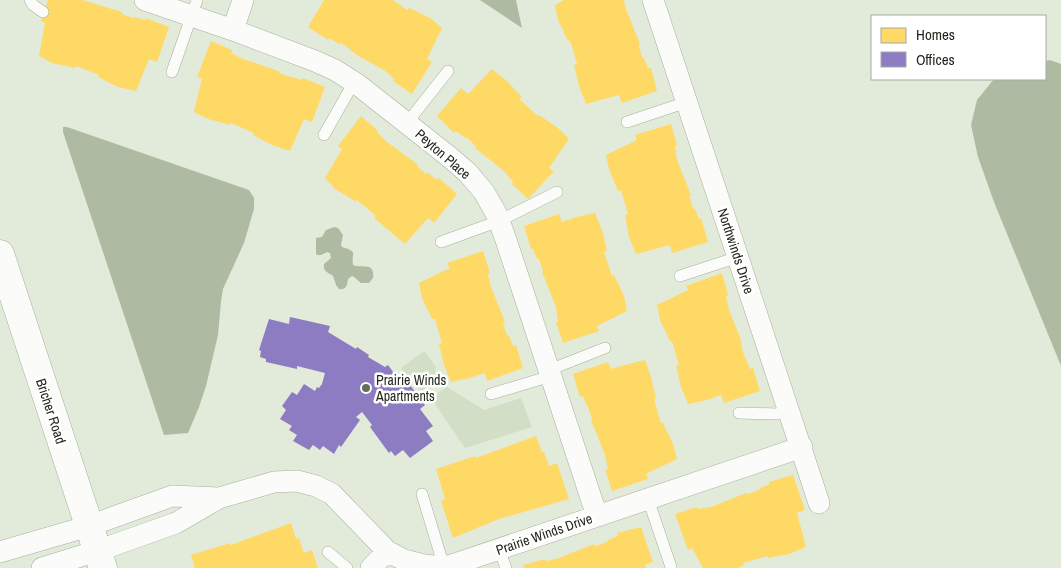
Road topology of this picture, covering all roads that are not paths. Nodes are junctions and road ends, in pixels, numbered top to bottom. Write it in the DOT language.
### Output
graph roads {
  1 [pos="30,0"];
  2 [pos="243,0"];
  3 [pos="653,0"];
  4 [pos="153,2"];
  5 [pos="195,8"];
  6 [pos="43,12"];
  7 [pos="233,30"];
  8 [pos="448,71"];
  9 [pos="172,72"];
  10 [pos="354,82"];
  11 [pos="687,102"];
  12 [pos="627,122"];
  13 [pos="407,123"];
  14 [pos="324,135"];
  15 [pos="557,192"];
  16 [pos="499,221"];
  17 [pos="442,242"];
  18 [pos="0,254"];
  19 [pos="738,257"];
  20 [pos="680,276"];
  21 [pos="605,348"];
  22 [pos="550,373"];
  23 [pos="490,394"];
  24 [pos="789,410"];
  25 [pos="739,413"];
  26 [pos="802,447"];
  27 [pos="422,494"];
  28 [pos="648,499"];
  29 [pos="820,503"];
  30 [pos="597,516"];
  31 [pos="96,548"];
  32 [pos="387,551"];
  33 [pos="0,552"];
  34 [pos="328,552"];
  35 [pos="502,559"];
  36 [pos="444,567"];
  37 [pos="671,567"];
  38 [pos="42,568"];
  39 [pos="347,568"];
  40 [pos="371,568"];
  1 -- 6 [label="lane"];
  2 -- 7 [label="street"];
  3 -- 11 [label="street, Northwinds Drive"];
  4 -- 5 [label="street, Peyton Place"];
  5 -- 7 [label="street, Peyton Place"];
  5 -- 9 [label="lane"];
  7 -- 10 [label="street, Peyton Place"];
  8 -- 13 [label="lane"];
  10 -- 13 [label="street, Peyton Place"];
  10 -- 14 [label="lane"];
  11 -- 12 [label="lane"];
  11 -- 19 [label="street, Northwinds Drive"];
  13 -- 16 [label="street, Peyton Place"];
  15 -- 16 [label="lane"];
  16 -- 17 [label="lane"];
  16 -- 22 [label="street, Peyton Place"];
  18 -- 31 [label="street, Bricher Road"];
  19 -- 20 [label="lane"];
  19 -- 24 [label="street, Northwinds Drive"];
  21 -- 22 [label="lane"];
  22 -- 23 [label="lane"];
  22 -- 30 [label="street, Peyton Place"];
  24 -- 25 [label="lane"];
  24 -- 26 [label="street, Northwinds Drive"];
  26 -- 28 [label="street, Prairie Winds Drive"];
  26 -- 29 [label="street, Northwinds Drive"];
  27 -- 36 [label="lane"];
  28 -- 30 [label="street, Prairie Winds Drive"];
  28 -- 37 [label="lane"];
  30 -- 35 [label="street, Prairie Winds Drive"];
  31 -- 32 [label="street, Prairie Winds Drive"];
  31 -- 33 [label="street"];
  31 -- 38 [label="street"];
  32 -- 36 [label="street, Prairie Winds Drive"];
  32 -- 40 [label="street"];
  34 -- 39 [label="lane"];
  35 -- 36 [label="street, Prairie Winds Drive"];
}
